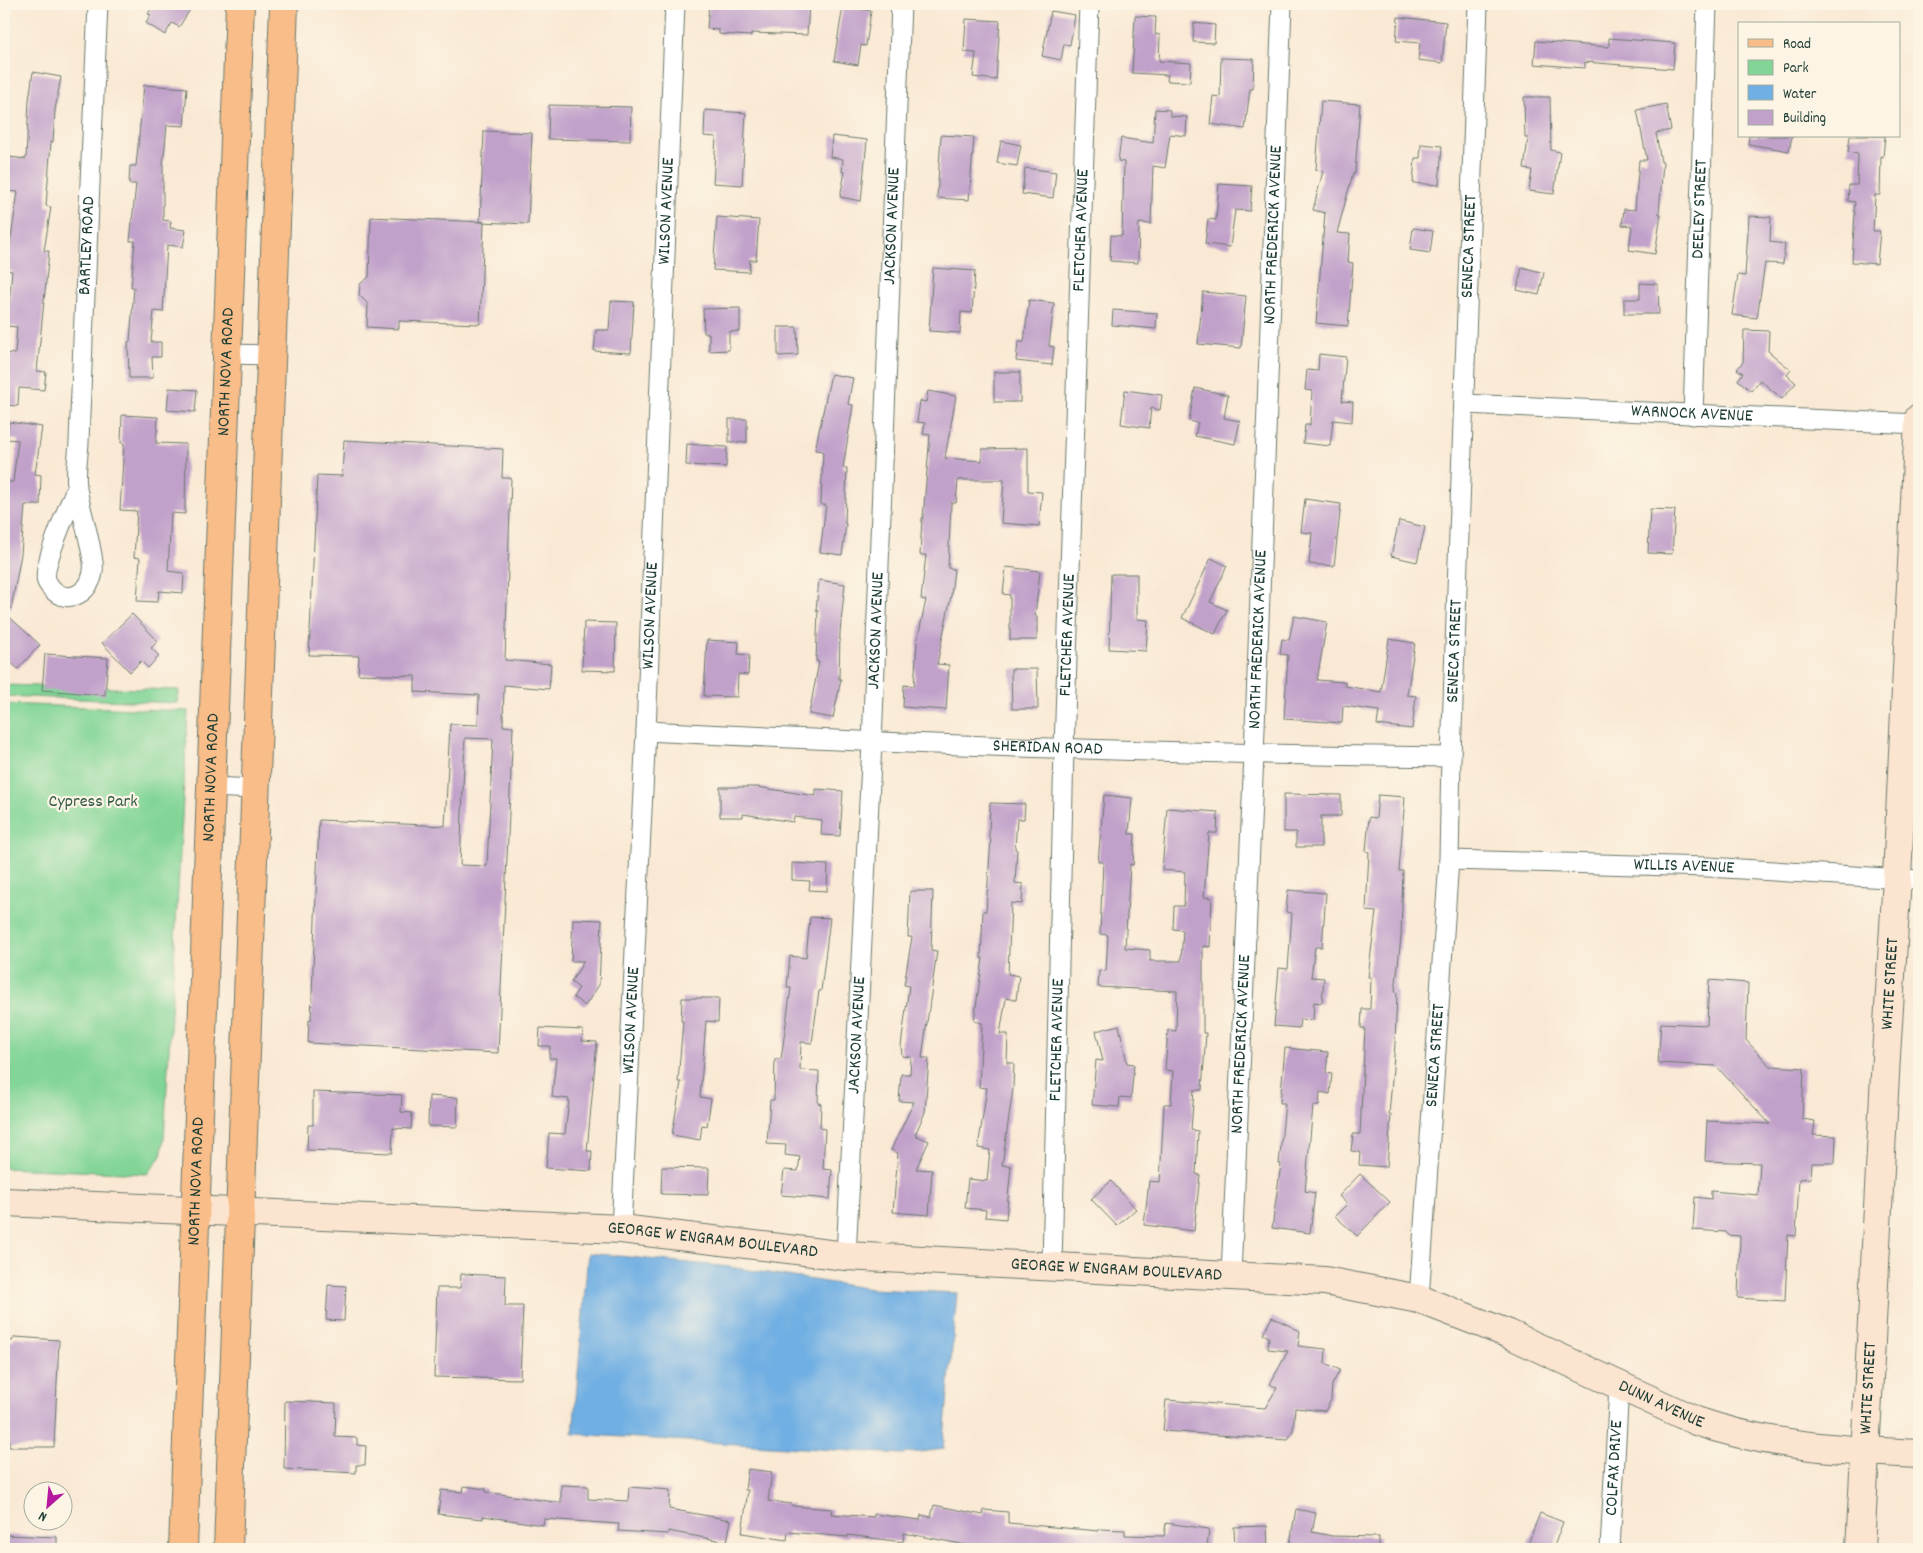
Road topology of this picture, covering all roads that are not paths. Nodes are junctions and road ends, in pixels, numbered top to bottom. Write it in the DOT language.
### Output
graph roads {
  1 [pos="98,4"];
  2 [pos="240,4"];
  3 [pos="284,4"];
  4 [pos="675,4"];
  5 [pos="901,4"];
  6 [pos="1089,4"];
  7 [pos="1282,4"];
  8 [pos="1478,4"];
  9 [pos="1708,4"];
  10 [pos="227,354"];
  11 [pos="271,355"];
  12 [pos="1464,404"];
  13 [pos="1694,415"];
  14 [pos="1919,418"];
  15 [pos="1919,424"];
  16 [pos="77,486"];
  17 [pos="646,731"];
  18 [pos="872,743"];
  19 [pos="1064,748"];
  20 [pos="1254,755"];
  21 [pos="1451,757"];
  22 [pos="212,787"];
  23 [pos="256,790"];
  24 [pos="1449,860"];
  25 [pos="1908,879"];
  26 [pos="4,1202"];
  27 [pos="196,1209"];
  28 [pos="241,1211"];
  29 [pos="621,1229"];
  30 [pos="846,1256"];
  31 [pos="1052,1266"];
  32 [pos="1231,1275"];
  33 [pos="1419,1299"];
  34 [pos="1620,1386"];
  35 [pos="1865,1451"];
  36 [pos="1919,1454"];
  37 [pos="183,1549"];
  38 [pos="228,1549"];
  39 [pos="1610,1549"];
  40 [pos="1860,1549"];
  1 -- 16 [label="street, BARTLEY ROAD"];
  2 -- 10 [label="main road, NORTH NOVA ROAD"];
  3 -- 11 [label="main road"];
  4 -- 17 [label="street, WILSON AVENUE"];
  5 -- 18 [label="street, JACKSON AVENUE"];
  6 -- 19 [label="street, FLETCHER AVENUE"];
  7 -- 20 [label="street, NORTH FREDERICK AVENUE"];
  8 -- 12 [label="street, SENECA STREET"];
  9 -- 13 [label="street, DEELEY STREET"];
  10 -- 11 [label="street"];
  10 -- 22 [label="main road, NORTH NOVA ROAD"];
  11 -- 23 [label="main road"];
  12 -- 13 [label="street, WARNOCK AVENUE"];
  12 -- 21 [label="street, SENECA STREET"];
  13 -- 15 [label="street, WARNOCK AVENUE"];
  14 -- 15 [label="main road, WHITE STREET"];
  15 -- 25 [label="main road, WHITE STREET"];
  16 -- 16 [label="street, BARTLEY ROAD"];
  17 -- 18 [label="street, SHERIDAN ROAD"];
  17 -- 29 [label="street, WILSON AVENUE"];
  18 -- 19 [label="street, SHERIDAN ROAD"];
  18 -- 30 [label="street, JACKSON AVENUE"];
  19 -- 20 [label="street, SHERIDAN ROAD"];
  19 -- 31 [label="street, FLETCHER AVENUE"];
  20 -- 21 [label="street, SHERIDAN ROAD"];
  20 -- 32 [label="street, NORTH FREDERICK AVENUE"];
  21 -- 24 [label="street, SENECA STREET"];
  22 -- 23 [label="street"];
  22 -- 27 [label="main road, NORTH NOVA ROAD"];
  23 -- 28 [label="main road"];
  24 -- 25 [label="street, WILLIS AVENUE"];
  24 -- 33 [label="street, SENECA STREET"];
  25 -- 35 [label="main road, WHITE STREET"];
  26 -- 27 [label="main road, GEORGE W ENGRAM BOULEVARD"];
  27 -- 28 [label="main road, GEORGE W ENGRAM BOULEVARD"];
  27 -- 37 [label="main road, NORTH NOVA ROAD"];
  28 -- 29 [label="main road, GEORGE W ENGRAM BOULEVARD"];
  28 -- 38 [label="main road"];
  29 -- 30 [label="main road, GEORGE W ENGRAM BOULEVARD"];
  30 -- 31 [label="main road, GEORGE W ENGRAM BOULEVARD"];
  31 -- 32 [label="main road, GEORGE W ENGRAM BOULEVARD"];
  32 -- 33 [label="main road, GEORGE W ENGRAM BOULEVARD"];
  33 -- 34 [label="main road, DUNN AVENUE"];
  34 -- 35 [label="main road, DUNN AVENUE"];
  34 -- 39 [label="street, COLFAX DRIVE"];
  35 -- 36 [label="main road, DUNN AVENUE"];
  35 -- 40 [label="main road, WHITE STREET"];
}
